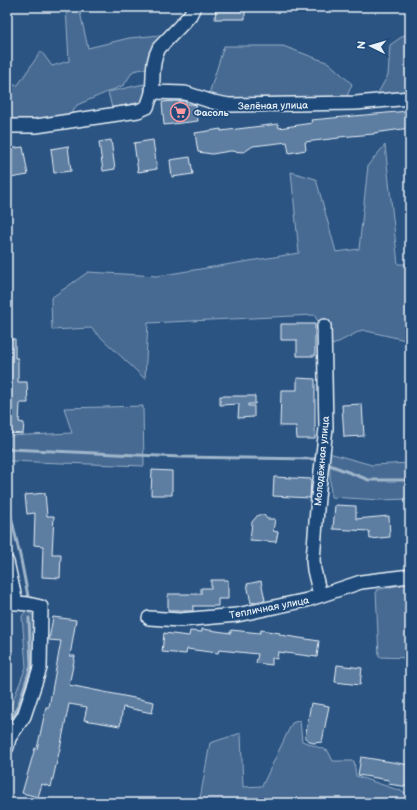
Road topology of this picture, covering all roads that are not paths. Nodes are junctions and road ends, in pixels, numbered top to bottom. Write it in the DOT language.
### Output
graph roads {
  1 [pos="194,7"];
  2 [pos="152,92"];
  3 [pos="410,98"];
  4 [pos="7,126"];
  5 [pos="324,326"];
  6 [pos="7,562"];
  7 [pos="410,576"];
  8 [pos="320,595"];
  9 [pos="11,603"];
  10 [pos="149,618"];
  11 [pos="7,746"];
  1 -- 2 [label="street"];
  2 -- 3 [label="street, Зелёная улица"];
  2 -- 4 [label="street"];
  5 -- 8 [label="street, Молодёжная улица"];
  6 -- 9 [label="street"];
  7 -- 8 [label="street, Тепличная улица"];
  8 -- 10 [label="street, Тепличная улица"];
  9 -- 11 [label="street"];
}
